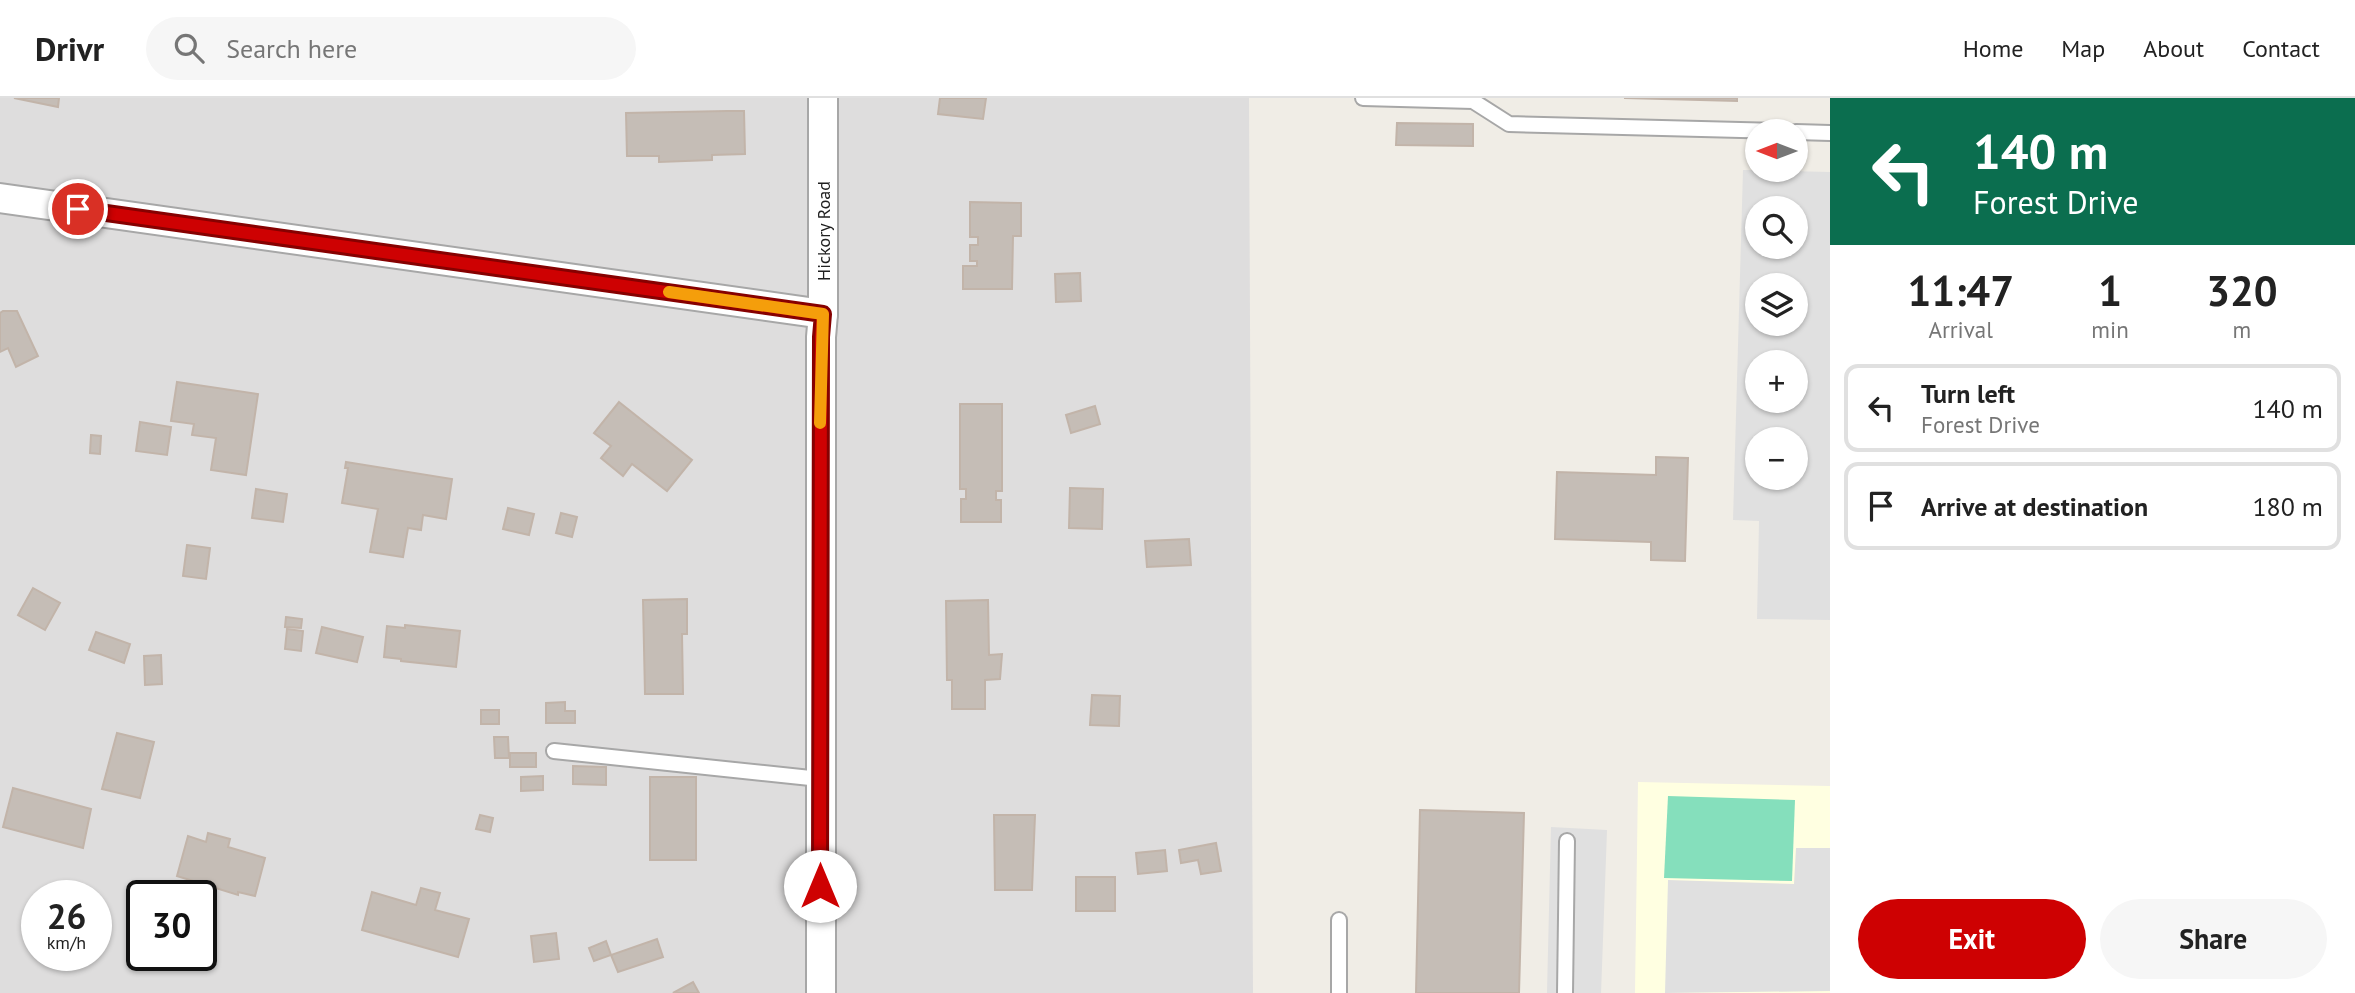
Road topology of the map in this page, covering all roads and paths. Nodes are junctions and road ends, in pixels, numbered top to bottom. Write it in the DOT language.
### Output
graph roads {
  1 [pos="823,98"];
  2 [pos="1363,98"];
  3 [pos="1745,130"];
  4 [pos="1808,132"];
  5 [pos="1830,132"];
  6 [pos="0,198"];
  7 [pos="823,314"];
  8 [pos="554,751"];
  9 [pos="820,779"];
  10 [pos="1567,841"];
  11 [pos="1339,920"];
  12 [pos="821,993"];
  13 [pos="1339,993"];
  14 [pos="1565,993"];
  1 -- 7 [label="street, Hickory Road"];
  2 -- 3 [label="lane"];
  4 -- 5 [label="lane"];
  6 -- 7 [label="street"];
  7 -- 9 [label="street, Hickory Road"];
  8 -- 9 [label="lane"];
  9 -- 12 [label="street, Hickory Road"];
  10 -- 14 [label="lane"];
  11 -- 13 [label="lane"];
}
